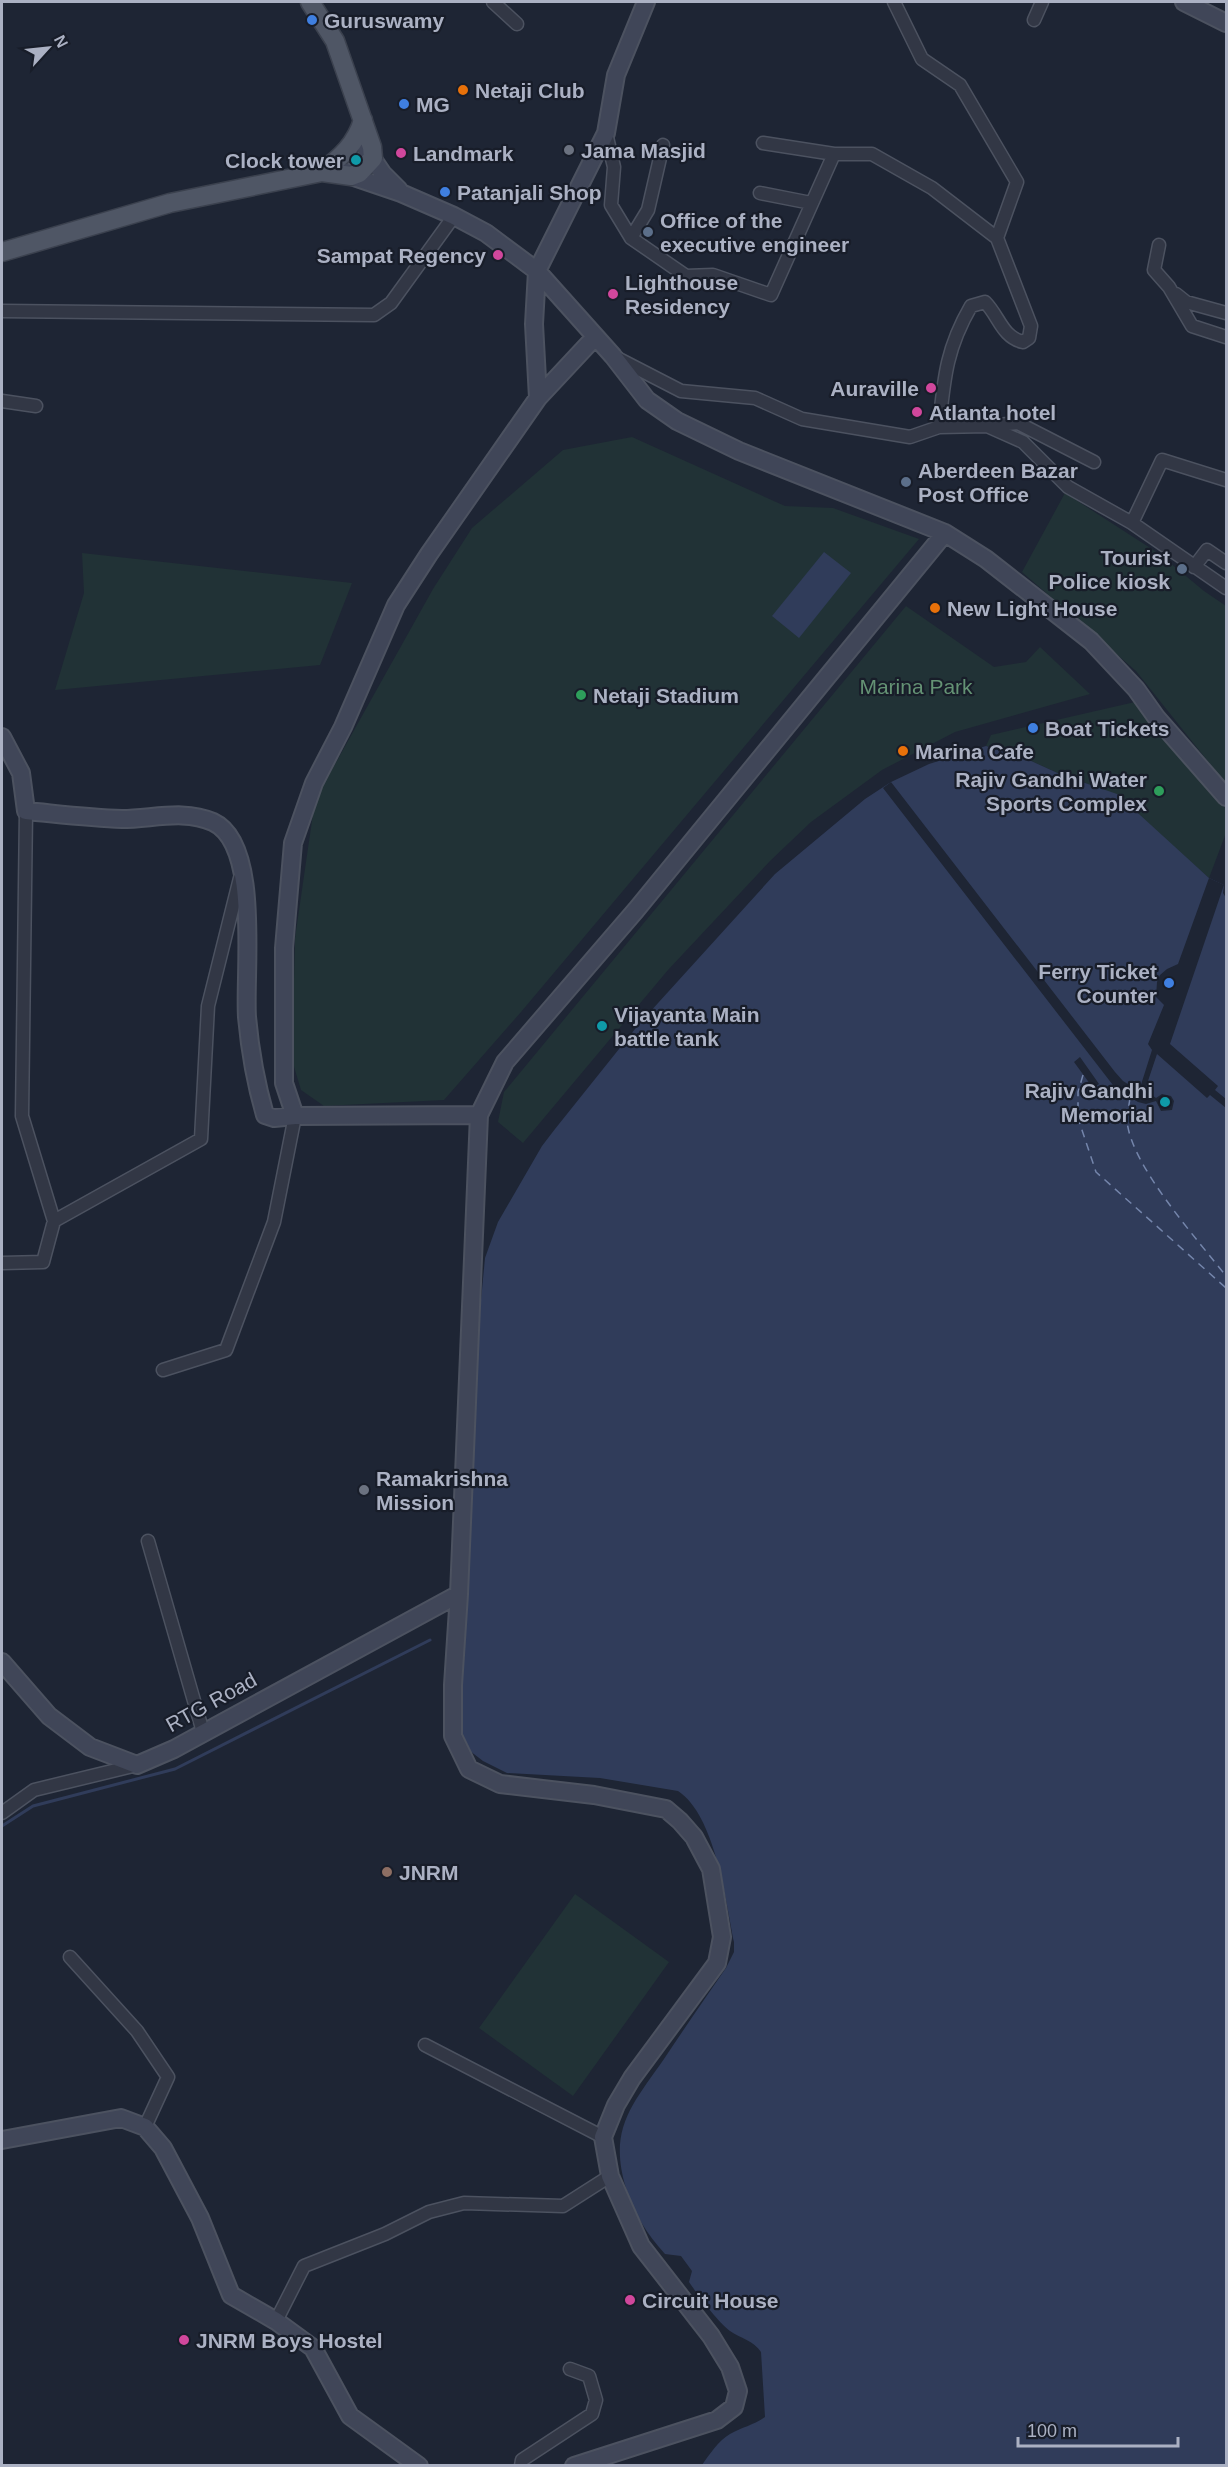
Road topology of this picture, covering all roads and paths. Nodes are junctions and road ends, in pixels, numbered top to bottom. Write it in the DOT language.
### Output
graph roads {
  1 [pos="313,2"];
  2 [pos="493,2"];
  3 [pos="646,2"];
  4 [pos="894,2"];
  5 [pos="1042,2"];
  6 [pos="1184,2"];
  7 [pos="1034,20"];
  8 [pos="1227,23"];
  9 [pos="517,24"];
  10 [pos="363,120"];
  11 [pos="606,133"];
  12 [pos="763,143"];
  13 [pos="663,145"];
  14 [pos="345,152"];
  15 [pos="834,154"];
  16 [pos="373,158"];
  17 [pos="322,172"];
  18 [pos="351,176"];
  19 [pos="401,193"];
  20 [pos="760,193"];
  21 [pos="811,203"];
  22 [pos="454,216"];
  23 [pos="631,237"];
  24 [pos="997,238"];
  25 [pos="1159,245"];
  26 [pos="2,252"];
  27 [pos="537,271"];
  28 [pos="1169,287"];
  29 [pos="2,311"];
  30 [pos="1226,313"];
  31 [pos="595,337"];
  32 [pos="1227,337"];
  33 [pos="613,356"];
  34 [pos="538,398"];
  35 [pos="2,401"];
  36 [pos="36,406"];
  37 [pos="987,426"];
  38 [pos="939,427"];
  39 [pos="1094,462"];
  40 [pos="1227,480"];
  41 [pos="1132,523"];
  42 [pos="945,533"];
  43 [pos="1227,563"];
  44 [pos="1194,567"];
  45 [pos="1227,588"];
  46 [pos="2,737"];
  47 [pos="1227,797"];
  48 [pos="26,811"];
  49 [pos="243,868"];
  50 [pos="478,1115"];
  51 [pos="295,1116"];
  52 [pos="54,1221"];
  53 [pos="2,1263"];
  54 [pos="163,1370"];
  55 [pos="148,1541"];
  56 [pos="459,1594"];
  57 [pos="2,1662"];
  58 [pos="202,1732"];
  59 [pos="137,1765"];
  60 [pos="2,1813"];
  61 [pos="70,1957"];
  62 [pos="425,2045"];
  63 [pos="145,2127"];
  64 [pos="603,2137"];
  65 [pos="2,2140"];
  66 [pos="610,2176"];
  67 [pos="276,2321"];
  68 [pos="570,2369"];
  69 [pos="419,2466"];
  70 [pos="521,2466"];
  71 [pos="574,2466"];
  1 -- 10 [label="main road"];
  2 -- 9 [label="street"];
  3 -- 11 [label="main road"];
  4 -- 24 [label="street"];
  5 -- 7 [label="street"];
  6 -- 8 [label="main road"];
  10 -- 14 [label="main road"];
  10 -- 16 [label="main road"];
  11 -- 23 [label="street"];
  11 -- 27 [label="main road"];
  12 -- 15 [label="street"];
  13 -- 23 [label="street"];
  14 -- 16 [label="main road"];
  14 -- 17 [label="main road"];
  14 -- 18 [label="main road"];
  15 -- 21 [label="street"];
  15 -- 24 [label="street"];
  16 -- 18 [label="main road"];
  16 -- 19 [label="main road"];
  17 -- 18 [label="main road"];
  17 -- 26 [label="main road"];
  18 -- 19 [label="main road"];
  19 -- 22 [label="main road"];
  20 -- 21 [label="street"];
  21 -- 23 [label="street"];
  22 -- 27 [label="main road"];
  22 -- 29 [label="street"];
  24 -- 38 [label="street"];
  25 -- 28 [label="street"];
  27 -- 31 [label="main road"];
  27 -- 34 [label="main road"];
  28 -- 30 [label="street"];
  28 -- 32 [label="street"];
  31 -- 33 [label="main road"];
  31 -- 34 [label="main road"];
  33 -- 38 [label="street"];
  33 -- 42 [label="main road"];
  34 -- 51 [label="main road"];
  35 -- 36 [label="street"];
  37 -- 38 [label="street"];
  37 -- 39 [label="street"];
  37 -- 41 [label="street"];
  40 -- 41 [label="street"];
  41 -- 44 [label="street"];
  42 -- 47 [label="main road"];
  42 -- 50 [label="main road"];
  43 -- 44 [label="street"];
  44 -- 45 [label="street"];
  46 -- 48 [label="main road"];
  48 -- 49 [label="main road"];
  48 -- 52 [label="street"];
  49 -- 51 [label="main road"];
  49 -- 52 [label="street"];
  50 -- 51 [label="main road"];
  50 -- 56 [label="main road"];
  51 -- 54 [label="street"];
  52 -- 53 [label="street"];
  55 -- 58 [label="street"];
  56 -- 58 [label="main road, RTG Road"];
  56 -- 64 [label="main road"];
  57 -- 59 [label="main road"];
  58 -- 59 [label="main road, RTG Road"];
  59 -- 60 [label="street"];
  61 -- 63 [label="street"];
  62 -- 64 [label="street"];
  63 -- 65 [label="main road"];
  63 -- 67 [label="main road"];
  64 -- 66 [label="main road"];
  66 -- 67 [label="street"];
  66 -- 71 [label="main road"];
  67 -- 69 [label="main road"];
  68 -- 70 [label="street"];
}
